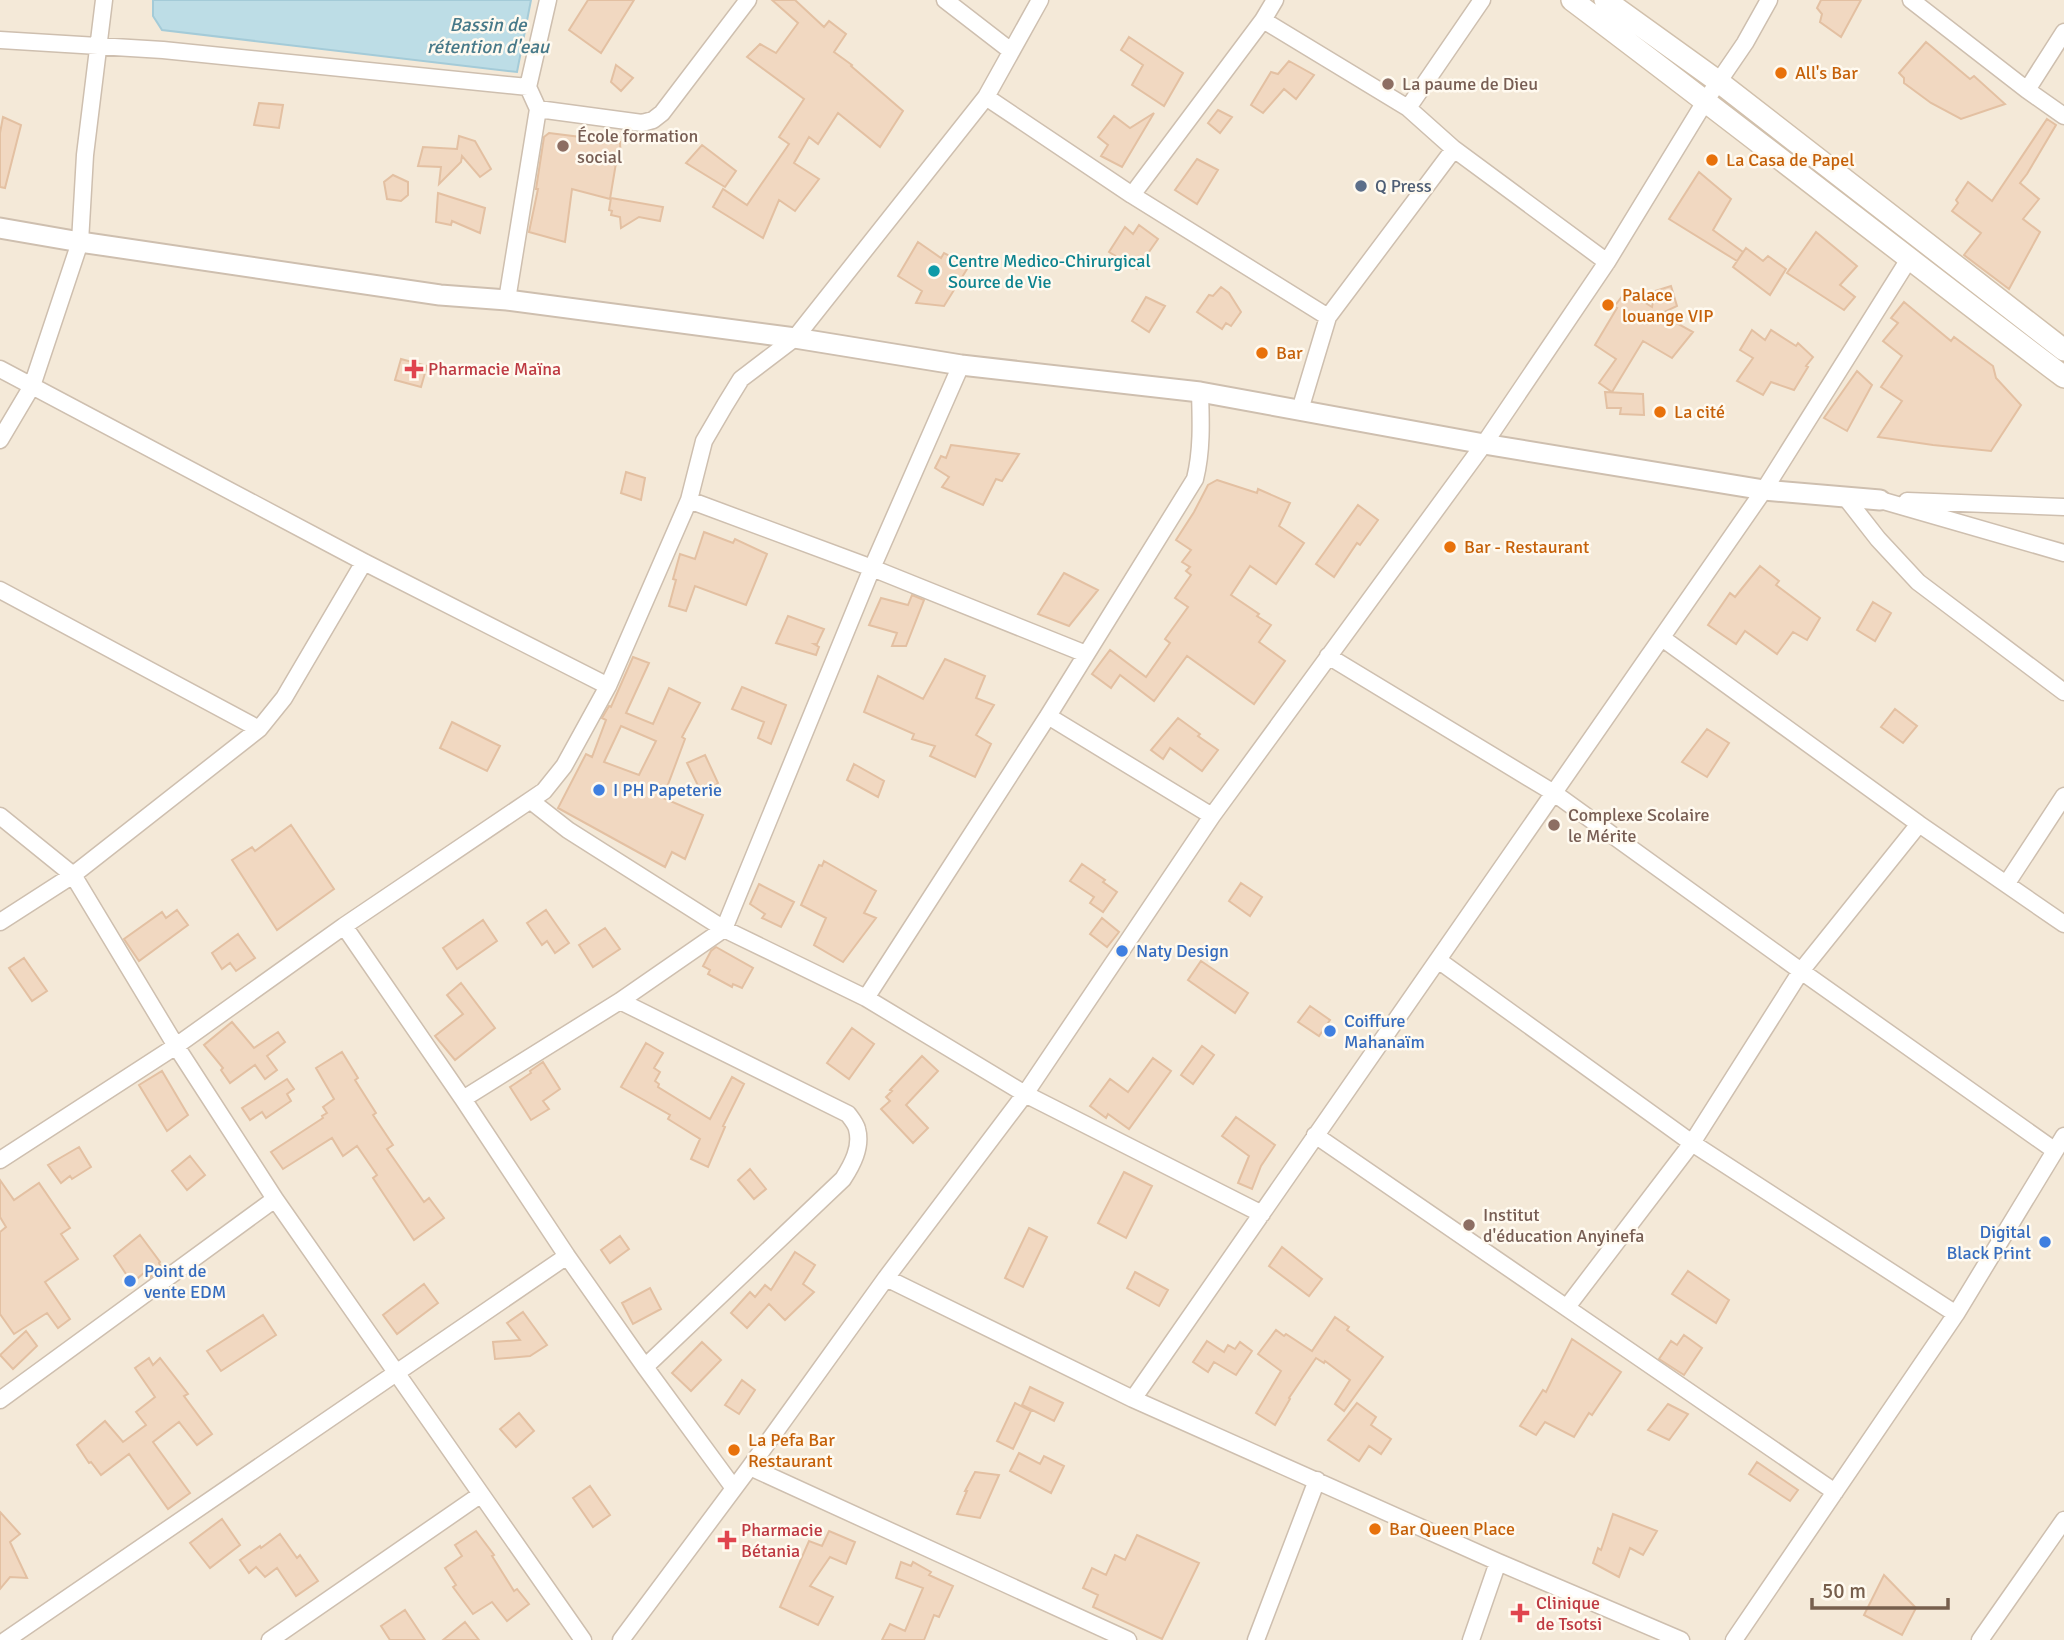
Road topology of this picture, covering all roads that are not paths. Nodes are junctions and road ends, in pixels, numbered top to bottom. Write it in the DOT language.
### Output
graph roads {
  1 [pos="104,0"];
  2 [pos="548,0"];
  3 [pos="748,0"];
  4 [pos="944,0"];
  5 [pos="1040,0"];
  6 [pos="1275,0"];
  7 [pos="1482,0"];
  8 [pos="1572,0"];
  9 [pos="1605,0"];
  10 [pos="1769,0"];
  11 [pos="1911,0"];
  12 [pos="1263,20"];
  13 [pos="2064,32"];
  14 [pos="0,40"];
  15 [pos="97,46"];
  16 [pos="1011,51"];
  17 [pos="1719,82"];
  18 [pos="528,87"];
  19 [pos="2027,90"];
  20 [pos="986,97"];
  21 [pos="1706,100"];
  22 [pos="1408,108"];
  23 [pos="538,109"];
  24 [pos="2064,116"];
  25 [pos="1454,149"];
  26 [pos="1132,195"];
  27 [pos="0,228"];
  28 [pos="80,242"];
  29 [pos="1909,259"];
  30 [pos="1607,262"];
  31 [pos="507,300"];
  32 [pos="1328,317"];
  33 [pos="795,338"];
  34 [pos="2064,349"];
  35 [pos="961,365"];
  36 [pos="0,369"];
  37 [pos="2064,377"];
  38 [pos="32,386"];
  39 [pos="1200,392"];
  40 [pos="1300,410"];
  41 [pos="0,440"];
  42 [pos="1484,444"];
  43 [pos="1764,490"];
  44 [pos="1846,498"];
  45 [pos="689,500"];
  46 [pos="1880,500"];
  47 [pos="2064,507"];
  48 [pos="2064,553"];
  49 [pos="364,562"];
  50 [pos="872,568"];
  51 [pos="0,590"];
  52 [pos="1662,638"];
  53 [pos="1086,654"];
  54 [pos="1328,656"];
  55 [pos="608,686"];
  56 [pos="2064,692"];
  57 [pos="1048,716"];
  58 [pos="259,729"];
  59 [pos="1554,793"];
  60 [pos="2064,796"];
  61 [pos="531,801"];
  62 [pos="0,816"];
  63 [pos="1212,816"];
  64 [pos="1919,824"];
  65 [pos="73,875"];
  66 [pos="2007,883"];
  67 [pos="0,922"];
  68 [pos="2064,924"];
  69 [pos="344,926"];
  70 [pos="724,929"];
  71 [pos="1438,960"];
  72 [pos="1801,971"];
  73 [pos="866,998"];
  74 [pos="620,1001"];
  75 [pos="176,1046"];
  76 [pos="1025,1094"];
  77 [pos="463,1099"];
  78 [pos="1315,1135"];
  79 [pos="2064,1136"];
  80 [pos="1692,1143"];
  81 [pos="2054,1150"];
  82 [pos="0,1160"];
  83 [pos="275,1199"];
  84 [pos="1262,1214"];
  85 [pos="566,1256"];
  86 [pos="886,1278"];
  87 [pos="1567,1307"];
  88 [pos="1956,1314"];
  89 [pos="645,1367"];
  90 [pos="397,1372"];
  91 [pos="1133,1399"];
  92 [pos="0,1400"];
  93 [pos="750,1467"];
  94 [pos="1317,1480"];
  95 [pos="733,1487"];
  96 [pos="1835,1492"];
  97 [pos="480,1496"];
  98 [pos="2064,1520"];
  99 [pos="1498,1562"];
  100 [pos="6,1640"];
  101 [pos="270,1640"];
  102 [pos="583,1640"];
  103 [pos="621,1640"];
  104 [pos="1128,1640"];
  105 [pos="1256,1640"];
  106 [pos="1471,1640"];
  107 [pos="1681,1640"];
  108 [pos="1734,1640"];
  109 [pos="1980,1640"];
  1 -- 15 [label="street"];
  2 -- 18 [label="street"];
  3 -- 23 [label="street"];
  4 -- 16 [label="street"];
  5 -- 16 [label="street"];
  6 -- 12 [label="street"];
  7 -- 22 [label="street"];
  8 -- 21 [label="main road"];
  9 -- 17 [label="main road"];
  10 -- 17 [label="street"];
  11 -- 19 [label="street"];
  12 -- 22 [label="street"];
  12 -- 26 [label="street"];
  13 -- 19 [label="street"];
  14 -- 15 [label="street"];
  15 -- 18 [label="street"];
  15 -- 28 [label="street"];
  16 -- 20 [label="street"];
  17 -- 21 [label="street"];
  17 -- 34 [label="main road"];
  18 -- 23 [label="street"];
  19 -- 24 [label="street"];
  20 -- 26 [label="street"];
  20 -- 33 [label="street"];
  21 -- 29 [label="main road"];
  21 -- 30 [label="street"];
  22 -- 25 [label="street"];
  23 -- 31 [label="street"];
  25 -- 30 [label="street"];
  25 -- 32 [label="street"];
  26 -- 32 [label="street"];
  27 -- 28 [label="street"];
  28 -- 31 [label="street"];
  28 -- 38 [label="street"];
  29 -- 37 [label="main road"];
  29 -- 43 [label="street"];
  30 -- 42 [label="street"];
  31 -- 33 [label="street"];
  32 -- 40 [label="street"];
  33 -- 35 [label="street"];
  33 -- 45 [label="street"];
  35 -- 39 [label="street"];
  35 -- 50 [label="street"];
  36 -- 38 [label="street"];
  38 -- 41 [label="street"];
  38 -- 49 [label="street"];
  39 -- 40 [label="street"];
  39 -- 53 [label="street"];
  40 -- 42 [label="street"];
  42 -- 43 [label="street"];
  42 -- 54 [label="street"];
  43 -- 44 [label="street"];
  43 -- 52 [label="street"];
  44 -- 46 [label="street"];
  44 -- 56 [label="street"];
  45 -- 50 [label="street"];
  45 -- 55 [label="street"];
  46 -- 47 [label="street"];
  46 -- 48 [label="street"];
  49 -- 55 [label="street"];
  49 -- 58 [label="street"];
  50 -- 53 [label="street"];
  50 -- 70 [label="street"];
  51 -- 58 [label="street"];
  52 -- 59 [label="street"];
  52 -- 64 [label="street"];
  53 -- 57 [label="street"];
  54 -- 59 [label="street"];
  54 -- 63 [label="street"];
  55 -- 61 [label="street"];
  57 -- 63 [label="street"];
  57 -- 73 [label="street"];
  58 -- 65 [label="street"];
  59 -- 71 [label="street"];
  59 -- 72 [label="street"];
  60 -- 66 [label="street"];
  61 -- 69 [label="street"];
  61 -- 70 [label="street"];
  62 -- 65 [label="street"];
  63 -- 76 [label="street"];
  64 -- 66 [label="street"];
  64 -- 72 [label="street"];
  65 -- 67 [label="street"];
  65 -- 75 [label="street"];
  66 -- 68 [label="street"];
  69 -- 75 [label="street"];
  69 -- 77 [label="street"];
  70 -- 73 [label="street"];
  70 -- 74 [label="street"];
  71 -- 78 [label="street"];
  71 -- 80 [label="street"];
  72 -- 80 [label="street"];
  72 -- 81 [label="street"];
  73 -- 76 [label="street"];
  74 -- 77 [label="street"];
  74 -- 89 [label="street"];
  75 -- 82 [label="street"];
  75 -- 83 [label="street"];
  76 -- 84 [label="street"];
  76 -- 86 [label="street"];
  77 -- 85 [label="street"];
  78 -- 84 [label="street"];
  78 -- 87 [label="street"];
  79 -- 81 [label="street"];
  80 -- 87 [label="street"];
  80 -- 88 [label="street"];
  81 -- 88 [label="street"];
  83 -- 90 [label="street"];
  83 -- 92 [label="street"];
  84 -- 91 [label="street"];
  85 -- 89 [label="street"];
  85 -- 90 [label="street"];
  86 -- 91 [label="street"];
  86 -- 93 [label="street"];
  87 -- 96 [label="street"];
  88 -- 96 [label="street"];
  89 -- 95 [label="street"];
  90 -- 97 [label="street"];
  90 -- 100 [label="street"];
  91 -- 94 [label="street"];
  93 -- 95 [label="street"];
  93 -- 104 [label="street"];
  94 -- 99 [label="street"];
  94 -- 105 [label="street"];
  95 -- 103 [label="street"];
  96 -- 108 [label="street"];
  97 -- 101 [label="street"];
  97 -- 102 [label="street"];
  98 -- 109 [label="street"];
  99 -- 106 [label="street"];
  99 -- 107 [label="street"];
}
